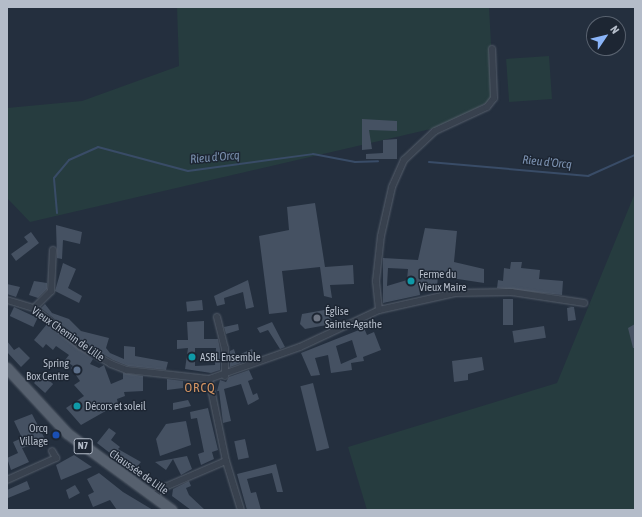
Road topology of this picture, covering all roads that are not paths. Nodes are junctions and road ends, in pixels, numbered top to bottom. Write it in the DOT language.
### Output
graph roads {
  1 [pos="492,49"];
  2 [pos="53,250"];
  3 [pos="7,300"];
  4 [pos="584,303"];
  5 [pos="34,308"];
  6 [pos="379,310"];
  7 [pos="216,317"];
  8 [pos="7,368"];
  9 [pos="225,376"];
  10 [pos="209,379"];
  11 [pos="52,451"];
  12 [pos="226,461"];
  13 [pos="7,480"];
  14 [pos="154,496"];
  15 [pos="172,510"];
  16 [pos="241,510"];
  1 -- 6 [label="street"];
  2 -- 5 [label="street"];
  3 -- 5 [label="street, Vieux Chemin de Lille"];
  4 -- 6 [label="street, Vieux Chemin de Lille"];
  5 -- 10 [label="street, Vieux Chemin de Lille"];
  6 -- 9 [label="street, Vieux Chemin de Lille"];
  7 -- 9 [label="street"];
  8 -- 14 [label="main road, Chaussée de Lille / N7"];
  9 -- 10 [label="street, Vieux Chemin de Lille"];
  10 -- 12 [label="street"];
  11 -- 13 [label="street"];
  12 -- 14 [label="street"];
  12 -- 16 [label="street"];
  14 -- 15 [label="main road, Chaussée de Lille / N7"];
}
